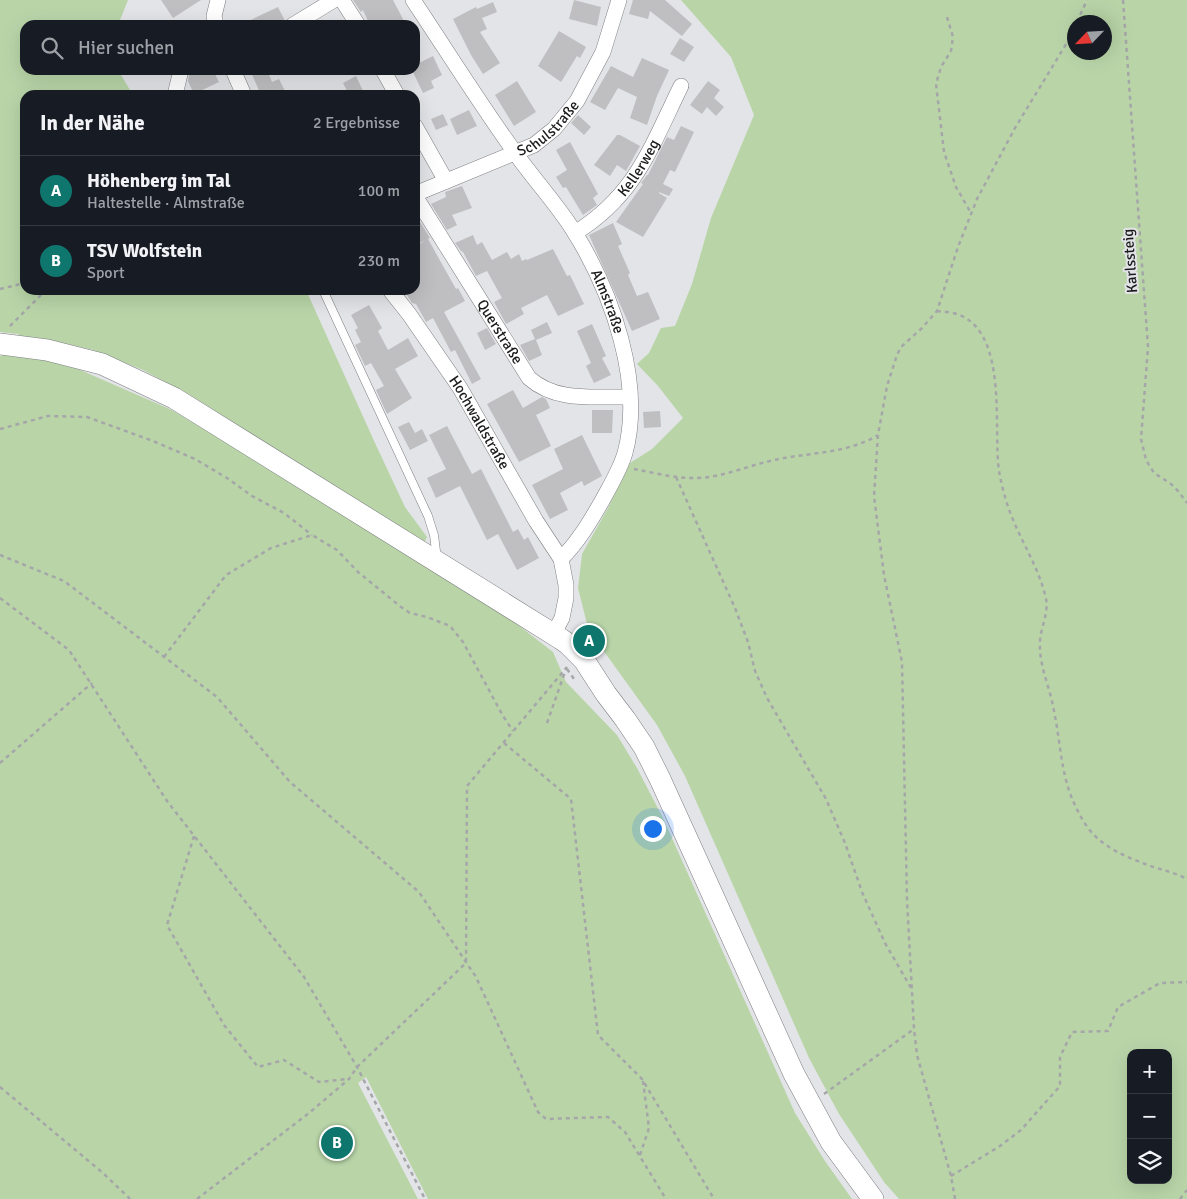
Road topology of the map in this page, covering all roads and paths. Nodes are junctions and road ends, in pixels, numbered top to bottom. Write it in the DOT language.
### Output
graph roads {
  1 [pos="218,0"];
  2 [pos="334,0"];
  3 [pos="342,0"];
  4 [pos="413,0"];
  5 [pos="619,0"];
  6 [pos="1087,0"];
  7 [pos="1123,0"];
  8 [pos="1080,15"];
  9 [pos="947,17"];
  10 [pos="215,20"];
  11 [pos="302,20"];
  12 [pos="355,20"];
  13 [pos="1067,43"];
  14 [pos="180,75"];
  15 [pos="235,75"];
  16 [pos="386,75"];
  17 [pos="681,86"];
  18 [pos="175,90"];
  19 [pos="242,90"];
  20 [pos="395,90"];
  21 [pos="420,135"];
  22 [pos="516,153"];
  23 [pos="446,181"];
  24 [pos="420,193"];
  25 [pos="420,203"];
  26 [pos="972,213"];
  27 [pos="575,234"];
  28 [pos="20,284"];
  29 [pos="0,289"];
  30 [pos="41,295"];
  31 [pos="325,295"];
  32 [pos="394,295"];
  33 [pos="936,311"];
  34 [pos="5,335"];
  35 [pos="630,397"];
  36 [pos="0,429"];
  37 [pos="878,435"];
  38 [pos="620,466"];
  39 [pos="676,476"];
  40 [pos="1187,503"];
  41 [pos="312,535"];
  42 [pos="0,555"];
  43 [pos="561,559"];
  44 [pos="438,562"];
  45 [pos="0,598"];
  46 [pos="553,635"];
  47 [pos="164,657"];
  48 [pos="92,683"];
  49 [pos="547,723"];
  50 [pos="513,731"];
  51 [pos="504,743"];
  52 [pos="0,764"];
  53 [pos="194,836"];
  54 [pos="1187,879"];
  55 [pos="466,963"];
  56 [pos="1187,982"];
  57 [pos="912,989"];
  58 [pos="914,1029"];
  59 [pos="357,1067"];
  60 [pos="349,1079"];
  61 [pos="642,1079"];
  62 [pos="0,1087"];
  63 [pos="821,1096"];
  64 [pos="640,1155"];
  65 [pos="951,1176"];
  66 [pos="1187,1190"];
  67 [pos="130,1199"];
  68 [pos="198,1199"];
  69 [pos="425,1199"];
  70 [pos="666,1199"];
  71 [pos="714,1199"];
  72 [pos="873,1199"];
  73 [pos="954,1199"];
  74 [pos="1180,1199"];
  1 -- 10 [label="street"];
  2 -- 11 [label="street"];
  3 -- 12 [label="street"];
  4 -- 22 [label="street, Almstraße"];
  5 -- 22 [label="street, Schulstraße"];
  6 -- 8 [label="path"];
  7 -- 40 [label="path, Karlssteig"];
  9 -- 26 [label="path"];
  13 -- 26 [label="path"];
  14 -- 18 [label="street"];
  15 -- 19 [label="street"];
  16 -- 20 [label="street"];
  17 -- 27 [label="street, Kellerweg"];
  21 -- 23 [label="street"];
  22 -- 23 [label="street, Schulstraße"];
  22 -- 27 [label="street, Almstraße"];
  23 -- 24 [label="street, Schulstraße"];
  25 -- 35 [label="street, Querstraße"];
  26 -- 33 [label="path"];
  27 -- 35 [label="street, Almstraße"];
  28 -- 29 [label="path"];
  30 -- 34 [label="path"];
  31 -- 44 [label="lane"];
  32 -- 43 [label="street, Hochwaldstraße"];
  33 -- 37 [label="path"];
  33 -- 54 [label="path"];
  34 -- 44 [label="main road"];
  35 -- 38 [label="street, Almstraße"];
  36 -- 41 [label="path"];
  37 -- 39 [label="path"];
  37 -- 57 [label="path"];
  38 -- 39 [label="path"];
  38 -- 43 [label="street, Almstraße"];
  39 -- 57 [label="path"];
  41 -- 47 [label="path"];
  41 -- 50 [label="path"];
  42 -- 47 [label="path"];
  43 -- 46 [label="street"];
  44 -- 46 [label="main road"];
  45 -- 48 [label="path"];
  46 -- 72 [label="main road"];
  47 -- 55 [label="path"];
  48 -- 52 [label="path"];
  48 -- 53 [label="path"];
  49 -- 50 [label="path"];
  50 -- 51 [label="path"];
  51 -- 55 [label="path"];
  51 -- 61 [label="path"];
  53 -- 59 [label="path"];
  53 -- 60 [label="path"];
  55 -- 59 [label="path"];
  55 -- 64 [label="path"];
  56 -- 65 [label="path"];
  57 -- 58 [label="path"];
  58 -- 63 [label="path"];
  58 -- 65 [label="path"];
  59 -- 60 [label="path"];
  59 -- 69 [label="path"];
  60 -- 68 [label="path"];
  61 -- 64 [label="path"];
  61 -- 71 [label="path"];
  62 -- 67 [label="path"];
  64 -- 70 [label="path"];
  65 -- 73 [label="path"];
  66 -- 74 [label="path"];
}
